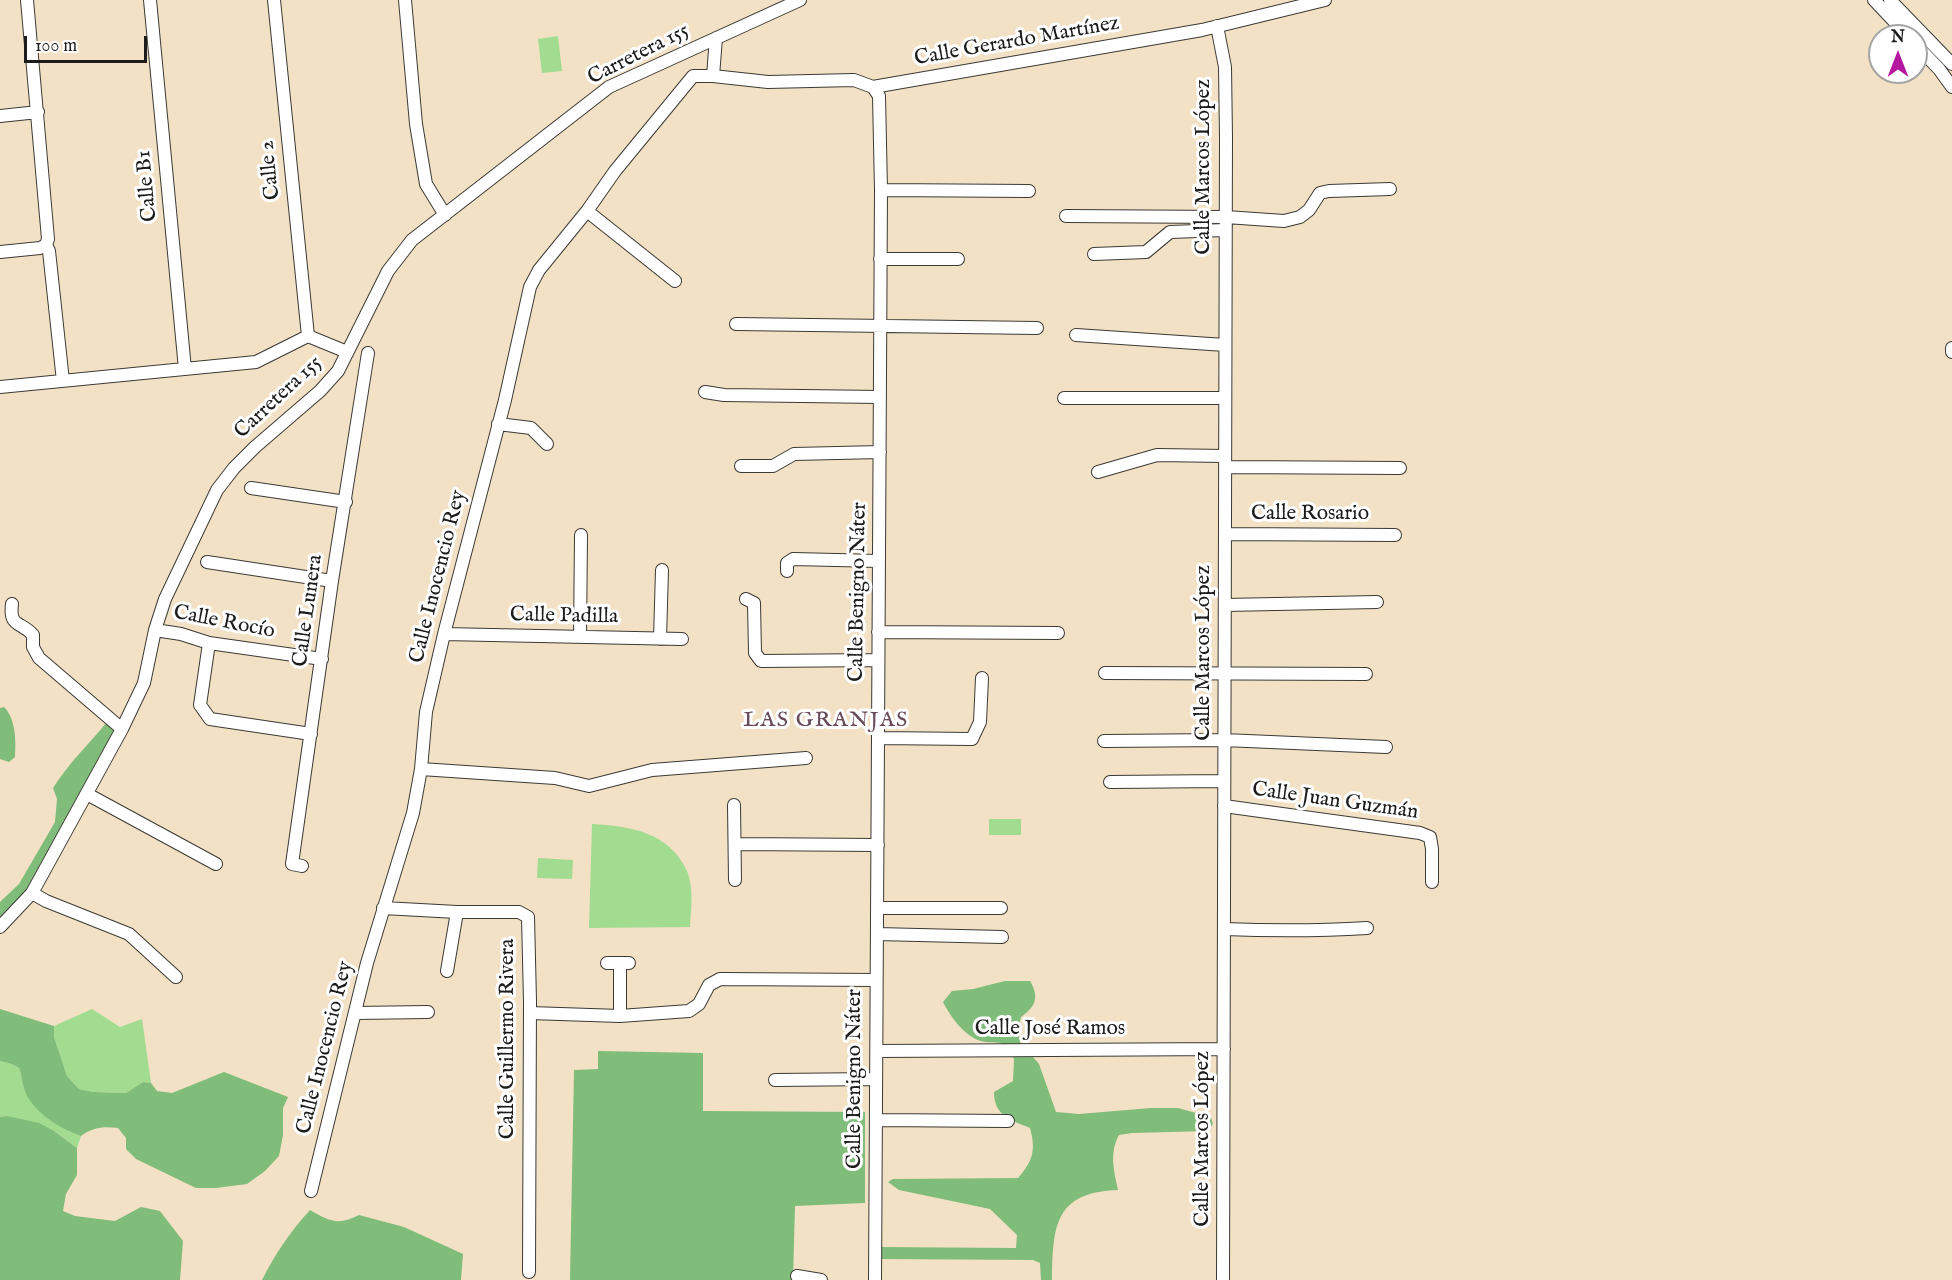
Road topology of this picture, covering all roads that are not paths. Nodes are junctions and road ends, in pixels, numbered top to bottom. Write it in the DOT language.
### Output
graph roads {
  1 [pos="27,0"];
  2 [pos="150,0"];
  3 [pos="274,0"];
  4 [pos="405,0"];
  5 [pos="800,0"];
  6 [pos="1325,0"];
  7 [pos="1874,0"];
  8 [pos="1890,0"];
  9 [pos="1897,24"];
  10 [pos="1217,26"];
  11 [pos="716,38"];
  12 [pos="1928,58"];
  13 [pos="1952,64"];
  14 [pos="713,76"];
  15 [pos="873,87"];
  16 [pos="1952,87"];
  17 [pos="38,112"];
  18 [pos="0,116"];
  19 [pos="1390,189"];
  20 [pos="881,190"];
  21 [pos="1029,191"];
  22 [pos="587,211"];
  23 [pos="445,215"];
  24 [pos="1066,216"];
  25 [pos="1226,224"];
  26 [pos="46,245"];
  27 [pos="0,252"];
  28 [pos="1094,254"];
  29 [pos="880,259"];
  30 [pos="958,259"];
  31 [pos="675,281"];
  32 [pos="736,324"];
  33 [pos="880,326"];
  34 [pos="1038,328"];
  35 [pos="1076,335"];
  36 [pos="308,336"];
  37 [pos="1225,345"];
  38 [pos="347,352"];
  39 [pos="368,353"];
  40 [pos="185,369"];
  41 [pos="63,381"];
  42 [pos="0,387"];
  43 [pos="705,392"];
  44 [pos="880,398"];
  45 [pos="1064,398"];
  46 [pos="1225,398"];
  47 [pos="498,424"];
  48 [pos="547,444"];
  49 [pos="880,452"];
  50 [pos="1225,462"];
  51 [pos="741,466"];
  52 [pos="1400,468"];
  53 [pos="1098,472"];
  54 [pos="251,488"];
  55 [pos="346,502"];
  56 [pos="1225,534"];
  57 [pos="581,535"];
  58 [pos="1395,535"];
  59 [pos="879,561"];
  60 [pos="207,562"];
  61 [pos="662,570"];
  62 [pos="787,571"];
  63 [pos="332,581"];
  64 [pos="747,599"];
  65 [pos="1377,602"];
  66 [pos="12,604"];
  67 [pos="1225,605"];
  68 [pos="154,630"];
  69 [pos="878,632"];
  70 [pos="1058,633"];
  71 [pos="444,634"];
  72 [pos="580,637"];
  73 [pos="660,639"];
  74 [pos="682,639"];
  75 [pos="209,644"];
  76 [pos="322,659"];
  77 [pos="878,660"];
  78 [pos="1105,674"];
  79 [pos="1224,674"];
  80 [pos="1366,674"];
  81 [pos="982,678"];
  82 [pos="122,729"];
  83 [pos="311,734"];
  84 [pos="878,738"];
  85 [pos="1224,740"];
  86 [pos="1104,741"];
  87 [pos="1386,747"];
  88 [pos="806,758"];
  89 [pos="421,769"];
  90 [pos="1224,781"];
  91 [pos="1110,782"];
  92 [pos="87,794"];
  93 [pos="734,805"];
  94 [pos="1224,806"];
  95 [pos="735,844"];
  96 [pos="878,845"];
  97 [pos="216,864"];
  98 [pos="302,866"];
  99 [pos="735,880"];
  100 [pos="1432,882"];
  101 [pos="32,893"];
  102 [pos="383,908"];
  103 [pos="877,908"];
  104 [pos="1001,908"];
  105 [pos="457,912"];
  106 [pos="0,927"];
  107 [pos="1367,928"];
  108 [pos="1224,929"];
  109 [pos="877,934"];
  110 [pos="1002,937"];
  111 [pos="618,963"];
  112 [pos="447,971"];
  113 [pos="176,977"];
  114 [pos="876,980"];
  115 [pos="428,1012"];
  116 [pos="355,1013"];
  117 [pos="530,1013"];
  118 [pos="620,1016"];
  119 [pos="1224,1049"];
  120 [pos="877,1050"];
  121 [pos="876,1078"];
  122 [pos="775,1080"];
  123 [pos="876,1120"];
  124 [pos="1008,1120"];
  125 [pos="311,1191"];
  126 [pos="529,1272"];
  127 [pos="796,1276"];
  128 [pos="821,1280"];
  129 [pos="875,1280"];
  130 [pos="1223,1280"];
  1 -- 17 [label="street"];
  2 -- 40 [label="street, Calle B1"];
  3 -- 36 [label="street, Calle 2"];
  4 -- 23 [label="street"];
  5 -- 11 [label="street, Carretera 155"];
  6 -- 10 [label="street, Calle Gerardo Martínez"];
  7 -- 9 [label="street"];
  8 -- 13 [label="street"];
  10 -- 15 [label="street, Calle Gerardo Martínez"];
  10 -- 25 [label="street, Calle Marcos López"];
  11 -- 14 [label="street"];
  11 -- 23 [label="street, Carretera 155"];
  12 -- 16 [label="street"];
  14 -- 15 [label="street, Calle Gerardo Martínez"];
  14 -- 22 [label="street, Calle Inocencio Rey"];
  15 -- 20 [label="street, Calle Benigno Náter"];
  17 -- 18 [label="street"];
  17 -- 26 [label="street"];
  19 -- 25 [label="street"];
  20 -- 21 [label="street"];
  20 -- 29 [label="street, Calle Benigno Náter"];
  22 -- 31 [label="street"];
  22 -- 47 [label="street, Calle Inocencio Rey"];
  23 -- 38 [label="street, Carretera 155"];
  24 -- 25 [label="street"];
  25 -- 28 [label="street"];
  25 -- 37 [label="street, Calle Marcos López"];
  26 -- 27 [label="street"];
  26 -- 41 [label="street"];
  29 -- 30 [label="street"];
  29 -- 33 [label="street, Calle Benigno Náter"];
  32 -- 33 [label="street"];
  33 -- 34 [label="street"];
  33 -- 44 [label="street, Calle Benigno Náter"];
  35 -- 37 [label="street"];
  36 -- 38 [label="street"];
  36 -- 40 [label="street"];
  37 -- 46 [label="street, Calle Marcos López"];
  38 -- 68 [label="street, Carretera 155"];
  39 -- 55 [label="street, Calle Lunera"];
  40 -- 41 [label="street"];
  41 -- 42 [label="street"];
  43 -- 44 [label="street"];
  44 -- 49 [label="street, Calle Benigno Náter"];
  45 -- 46 [label="street"];
  46 -- 50 [label="street, Calle Marcos López"];
  47 -- 48 [label="street"];
  47 -- 71 [label="street, Calle Inocencio Rey"];
  49 -- 51 [label="street"];
  49 -- 59 [label="street, Calle Benigno Náter"];
  50 -- 52 [label="street"];
  50 -- 53 [label="street"];
  50 -- 56 [label="street, Calle Marcos López"];
  54 -- 55 [label="street"];
  55 -- 63 [label="street, Calle Lunera"];
  56 -- 58 [label="street, Calle Rosario"];
  56 -- 67 [label="street, Calle Marcos López"];
  57 -- 72 [label="street"];
  59 -- 62 [label="street"];
  59 -- 69 [label="street, Calle Benigno Náter"];
  60 -- 63 [label="street"];
  61 -- 73 [label="street"];
  63 -- 76 [label="street, Calle Lunera"];
  64 -- 77 [label="street"];
  65 -- 67 [label="street"];
  66 -- 82 [label="street"];
  67 -- 79 [label="street, Calle Marcos López"];
  68 -- 75 [label="street, Calle Rocío"];
  68 -- 82 [label="street, Carretera 155"];
  69 -- 70 [label="street"];
  69 -- 77 [label="street, Calle Benigno Náter"];
  71 -- 72 [label="street, Calle Padilla"];
  71 -- 89 [label="street, Calle Inocencio Rey"];
  72 -- 73 [label="street, Calle Padilla"];
  73 -- 74 [label="street, Calle Padilla"];
  75 -- 76 [label="street, Calle Rocío"];
  75 -- 83 [label="street"];
  76 -- 83 [label="street, Calle Lunera"];
  77 -- 84 [label="street, Calle Benigno Náter"];
  78 -- 79 [label="street"];
  79 -- 80 [label="street"];
  79 -- 85 [label="street, Calle Marcos López"];
  81 -- 84 [label="street"];
  82 -- 92 [label="street, Carretera 155"];
  83 -- 98 [label="street, Calle Lunera"];
  84 -- 96 [label="street, Calle Benigno Náter"];
  85 -- 86 [label="street"];
  85 -- 87 [label="street"];
  85 -- 90 [label="street, Calle Marcos López"];
  88 -- 89 [label="street"];
  89 -- 102 [label="street, Calle Inocencio Rey"];
  90 -- 91 [label="street"];
  90 -- 94 [label="street, Calle Marcos López"];
  92 -- 97 [label="street"];
  92 -- 101 [label="street, Carretera 155"];
  93 -- 95 [label="street"];
  94 -- 100 [label="street, Calle Juan Guzmán"];
  94 -- 108 [label="street, Calle Marcos López"];
  95 -- 96 [label="street"];
  95 -- 99 [label="street"];
  96 -- 103 [label="street, Calle Benigno Náter"];
  101 -- 106 [label="street, Carretera 155"];
  101 -- 113 [label="street"];
  102 -- 105 [label="street, Calle Guillermo Rivera"];
  102 -- 116 [label="street, Calle Inocencio Rey"];
  103 -- 104 [label="street"];
  103 -- 109 [label="street, Calle Benigno Náter"];
  105 -- 112 [label="street"];
  105 -- 117 [label="street, Calle Guillermo Rivera"];
  107 -- 108 [label="street"];
  108 -- 119 [label="street, Calle Marcos López"];
  109 -- 110 [label="street"];
  109 -- 114 [label="street, Calle Benigno Náter"];
  111 -- 118 [label="street"];
  114 -- 118 [label="street"];
  114 -- 120 [label="street, Calle Benigno Náter"];
  115 -- 116 [label="street"];
  116 -- 125 [label="street, Calle Inocencio Rey"];
  117 -- 118 [label="street"];
  117 -- 126 [label="street, Calle Guillermo Rivera"];
  119 -- 120 [label="street, Calle José Ramos"];
  119 -- 130 [label="street, Calle Marcos López"];
  120 -- 121 [label="street, Calle Benigno Náter"];
  121 -- 122 [label="street"];
  121 -- 123 [label="street, Calle Benigno Náter"];
  123 -- 124 [label="street"];
  123 -- 129 [label="street, Calle Benigno Náter"];
  127 -- 128 [label="street"];
}
